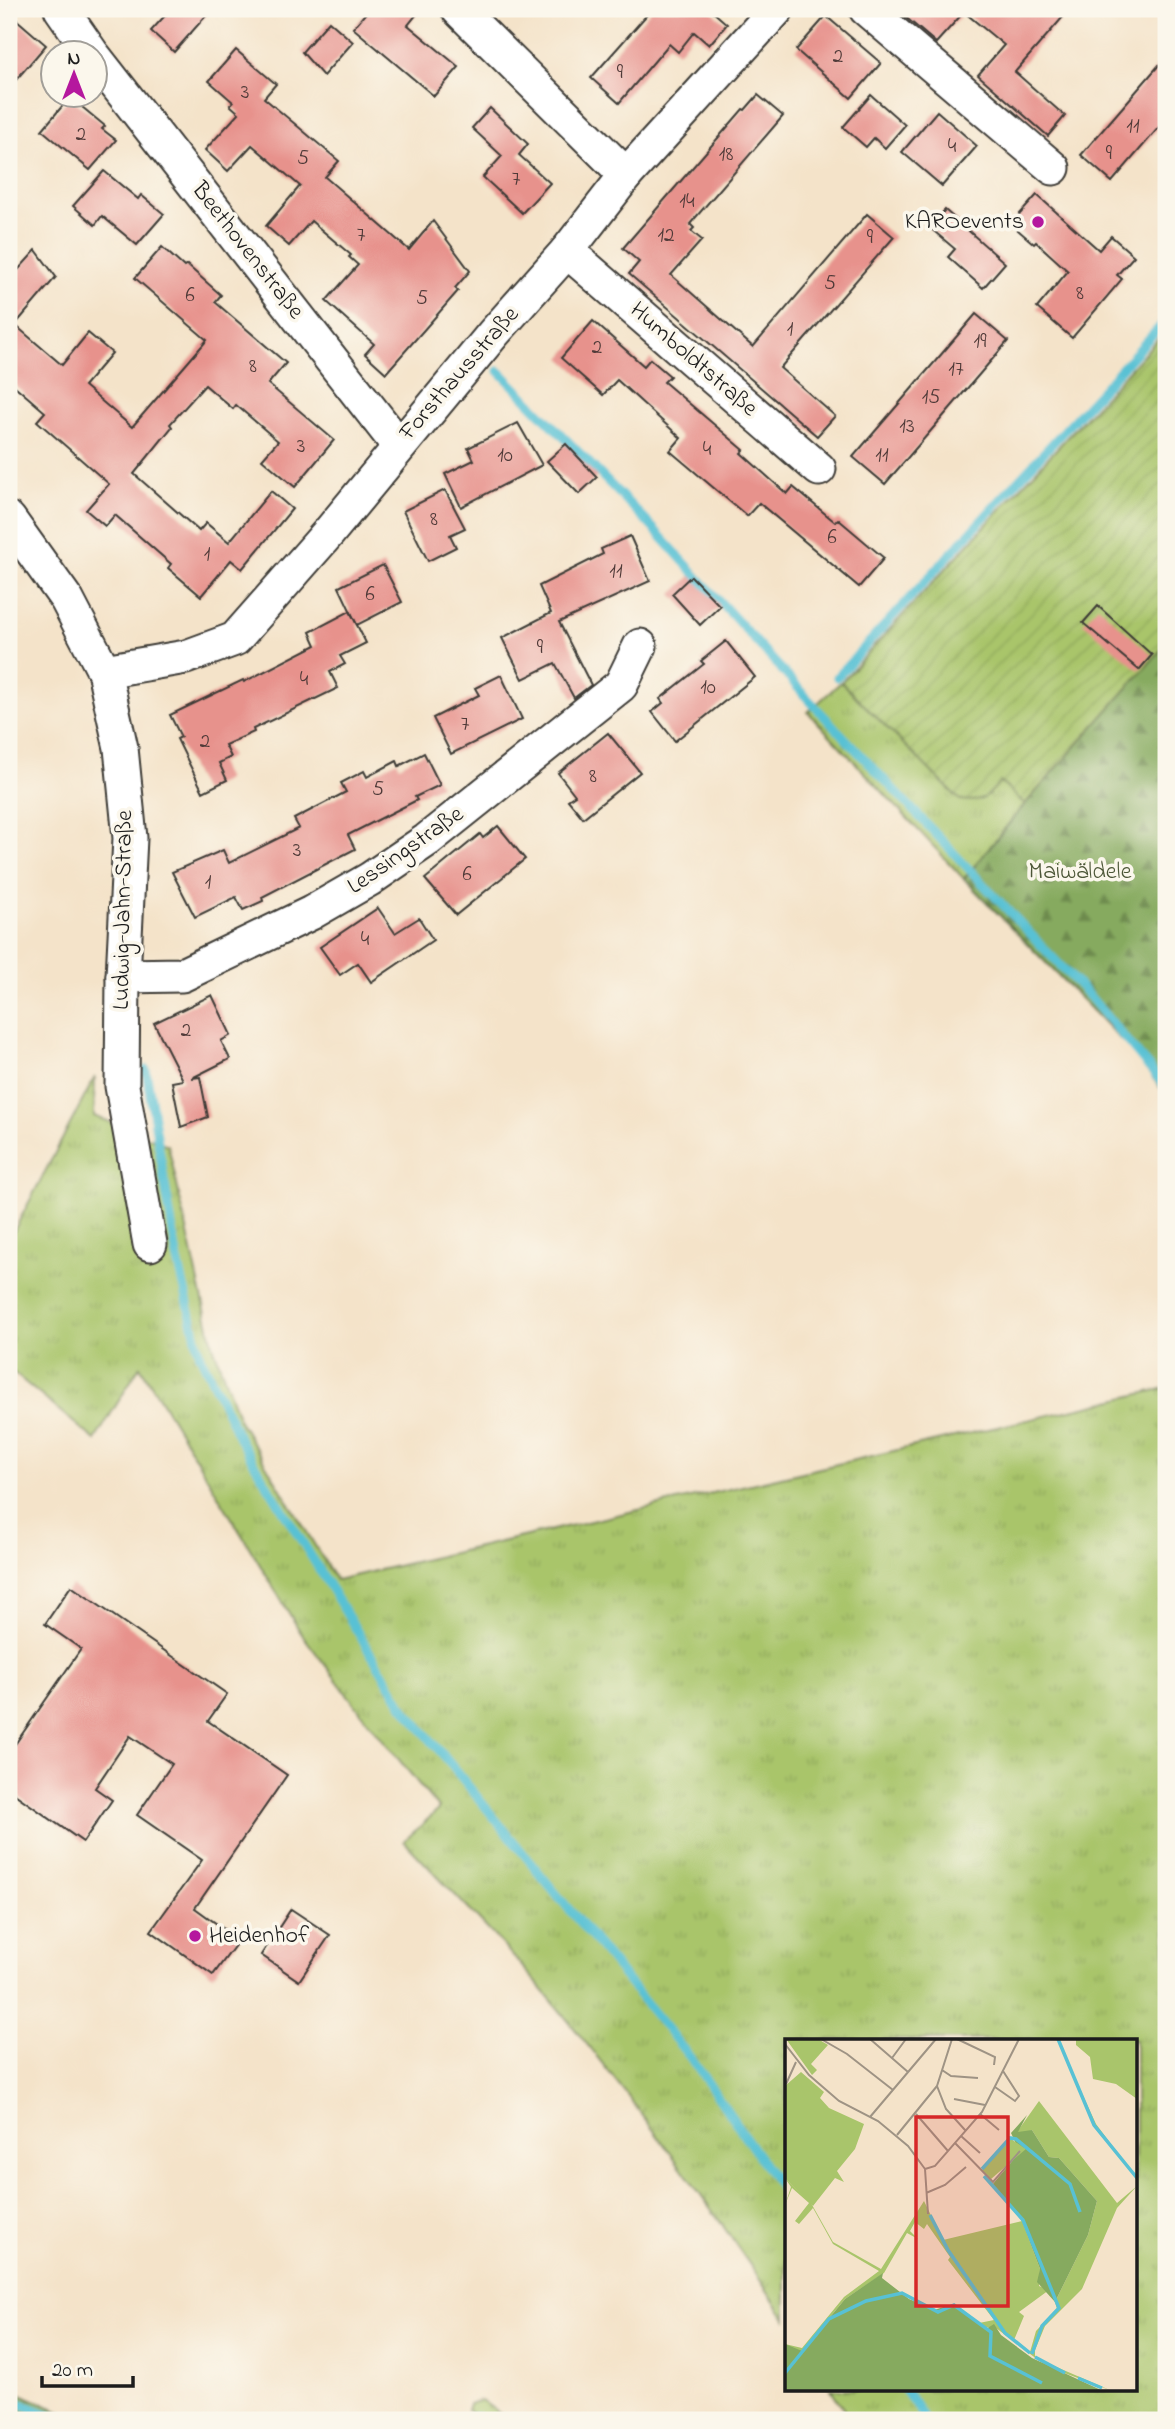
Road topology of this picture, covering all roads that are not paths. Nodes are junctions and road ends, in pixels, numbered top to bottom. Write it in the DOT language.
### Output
graph roads {
  1 [pos="61,9"];
  2 [pos="458,9"];
  3 [pos="777,9"];
  4 [pos="866,9"];
  5 [pos="82,38"];
  6 [pos="108,73"];
  7 [pos="1053,168"];
  8 [pos="626,175"];
  9 [pos="567,251"];
  10 [pos="399,446"];
  11 [pos="819,469"];
  12 [pos="9,519"];
  13 [pos="640,646"];
  14 [pos="104,671"];
  15 [pos="123,975"];
  16 [pos="150,1244"];
  1 -- 5 [label="street, Beethovenstraße"];
  2 -- 8 [label="street"];
  3 -- 8 [label="street, Forsthausstraße"];
  4 -- 7 [label="street"];
  6 -- 10 [label="street, Beethovenstraße"];
  8 -- 9 [label="street, Forsthausstraße"];
  9 -- 10 [label="street, Forsthausstraße"];
  9 -- 11 [label="street, Humboldtstraße"];
  10 -- 14 [label="street, Forsthausstraße"];
  12 -- 14 [label="street, Ludwig-Jahn-Straße"];
  13 -- 15 [label="street, Lessingstraße"];
  14 -- 15 [label="street, Ludwig-Jahn-Straße"];
  15 -- 16 [label="street, Ludwig-Jahn-Straße"];
}
